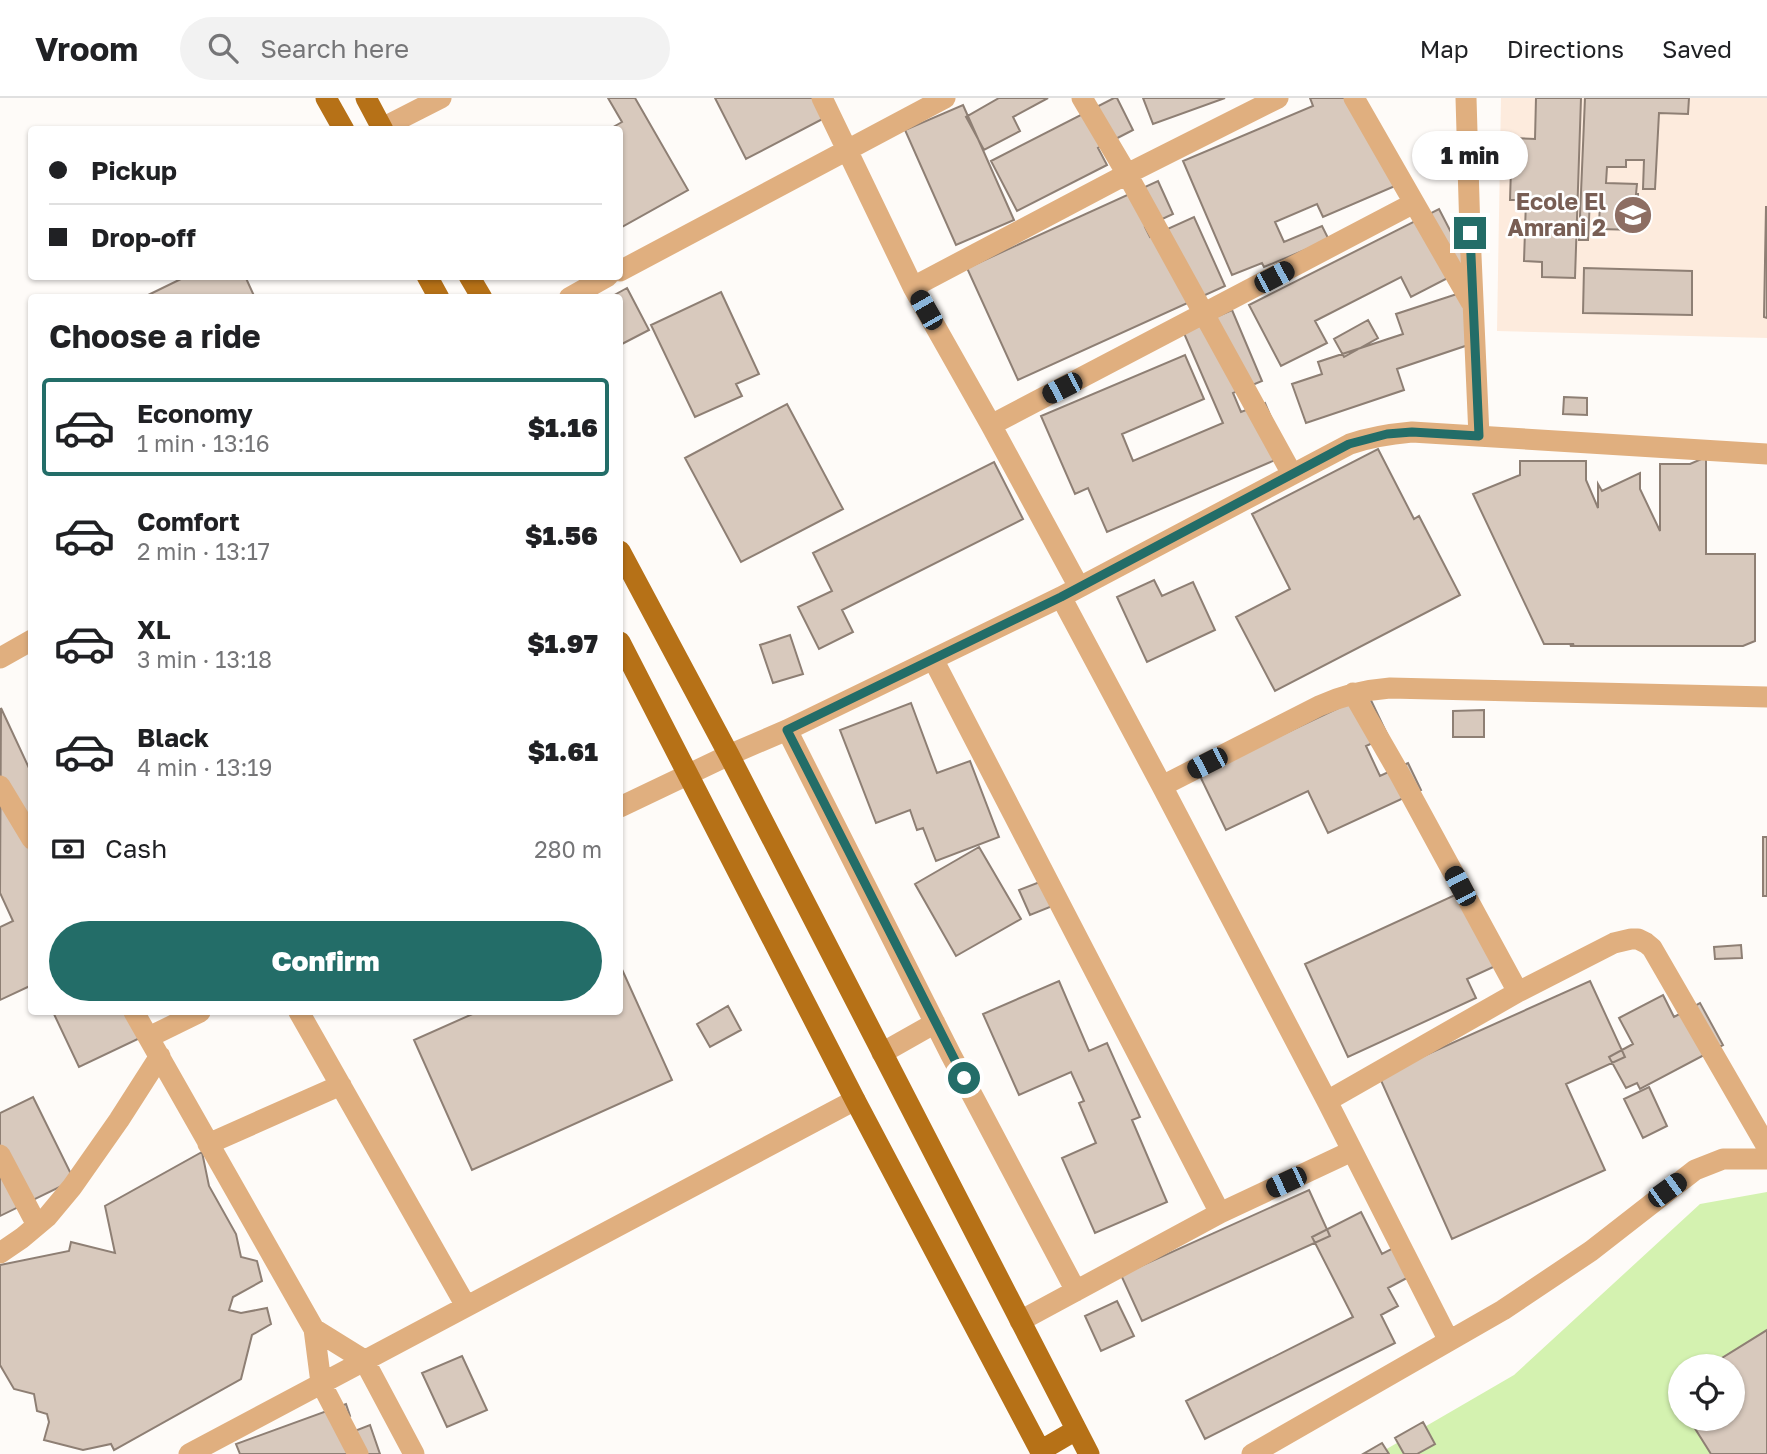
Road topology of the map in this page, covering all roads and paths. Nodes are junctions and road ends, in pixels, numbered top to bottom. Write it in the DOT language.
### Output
graph roads {
  1 [pos="326,98"];
  2 [pos="366,98"];
  3 [pos="442,98"];
  4 [pos="822,98"];
  5 [pos="945,98"];
  6 [pos="1082,98"];
  7 [pos="1278,98"];
  8 [pos="1354,98"];
  9 [pos="1466,98"];
  10 [pos="342,126"];
  11 [pos="380,126"];
  12 [pos="388,126"];
  13 [pos="847,149"];
  14 [pos="1127,174"];
  15 [pos="1414,203"];
  16 [pos="623,269"];
  17 [pos="601,280"];
  18 [pos="913,286"];
  19 [pos="576,294"];
  20 [pos="1473,305"];
  21 [pos="1204,314"];
  22 [pos="991,425"];
  23 [pos="1479,436"];
  24 [pos="1767,454"];
  25 [pos="1293,474"];
  26 [pos="623,557"];
  27 [pos="1070,592"];
  28 [pos="28,642"];
  29 [pos="623,648"];
  30 [pos="0,658"];
  31 [pos="933,659"];
  32 [pos="1353,693"];
  33 [pos="1767,697"];
  34 [pos="787,730"];
  35 [pos="729,755"];
  36 [pos="687,775"];
  37 [pos="0,786"];
  38 [pos="1162,786"];
  39 [pos="623,806"];
  40 [pos="28,832"];
  41 [pos="1518,992"];
  42 [pos="136,1015"];
  43 [pos="194,1015"];
  44 [pos="301,1015"];
  45 [pos="935,1023"];
  46 [pos="149,1037"];
  47 [pos="882,1053"];
  48 [pos="160,1056"];
  49 [pos="341,1085"];
  50 [pos="855,1100"];
  51 [pos="1327,1101"];
  52 [pos="208,1144"];
  53 [pos="1767,1147"];
  54 [pos="1352,1151"];
  55 [pos="0,1155"];
  56 [pos="1767,1159"];
  57 [pos="1220,1213"];
  58 [pos="37,1225"];
  59 [pos="0,1253"];
  60 [pos="1076,1291"];
  61 [pos="466,1306"];
  62 [pos="1020,1321"];
  63 [pos="314,1329"];
  64 [pos="1449,1341"];
  65 [pos="364,1360"];
  66 [pos="321,1383"];
  67 [pos="1076,1430"];
  68 [pos="1041,1452"];
  69 [pos="189,1454"];
  70 [pos="358,1454"];
  71 [pos="414,1454"];
  72 [pos="1089,1454"];
  73 [pos="1252,1454"];
  1 -- 10 [label="main road"];
  2 -- 11 [label="main road"];
  3 -- 12 [label="street"];
  4 -- 13 [label="street"];
  5 -- 13 [label="street"];
  6 -- 14 [label="street"];
  7 -- 14 [label="street"];
  8 -- 15 [label="street"];
  9 -- 20 [label="street"];
  13 -- 16 [label="street"];
  13 -- 18 [label="street"];
  14 -- 18 [label="street"];
  14 -- 21 [label="street"];
  15 -- 20 [label="street"];
  15 -- 21 [label="street"];
  17 -- 19 [label="street"];
  18 -- 22 [label="street"];
  20 -- 23 [label="street"];
  21 -- 22 [label="street"];
  21 -- 25 [label="street"];
  22 -- 27 [label="street"];
  23 -- 24 [label="street"];
  23 -- 25 [label="street"];
  25 -- 27 [label="street"];
  26 -- 35 [label="main road"];
  27 -- 31 [label="street"];
  27 -- 38 [label="street"];
  28 -- 30 [label="street"];
  29 -- 36 [label="main road"];
  31 -- 34 [label="street"];
  31 -- 57 [label="street"];
  32 -- 33 [label="street"];
  32 -- 38 [label="street"];
  32 -- 41 [label="street"];
  34 -- 35 [label="street"];
  34 -- 45 [label="street"];
  35 -- 36 [label="street"];
  35 -- 47 [label="main road"];
  36 -- 39 [label="street"];
  36 -- 50 [label="main road"];
  37 -- 40 [label="street"];
  38 -- 51 [label="street"];
  41 -- 51 [label="street"];
  41 -- 53 [label="street"];
  42 -- 46 [label="street"];
  43 -- 46 [label="street"];
  44 -- 49 [label="street"];
  45 -- 47 [label="street"];
  45 -- 60 [label="street"];
  46 -- 48 [label="street"];
  47 -- 62 [label="main road"];
  48 -- 52 [label="street"];
  48 -- 58 [label="street"];
  49 -- 52 [label="street"];
  49 -- 61 [label="street"];
  50 -- 61 [label="street"];
  50 -- 68 [label="main road"];
  51 -- 54 [label="street"];
  52 -- 63 [label="street"];
  54 -- 57 [label="street"];
  54 -- 64 [label="street"];
  55 -- 58 [label="street"];
  56 -- 64 [label="street"];
  57 -- 60 [label="street"];
  58 -- 59 [label="street"];
  60 -- 62 [label="street"];
  61 -- 65 [label="street"];
  62 -- 67 [label="main road"];
  63 -- 65 [label="street"];
  63 -- 66 [label="street"];
  64 -- 73 [label="street"];
  65 -- 66 [label="street"];
  65 -- 71 [label="street"];
  66 -- 69 [label="street"];
  66 -- 70 [label="street"];
  67 -- 68 [label="main road"];
  67 -- 72 [label="main road"];
}
